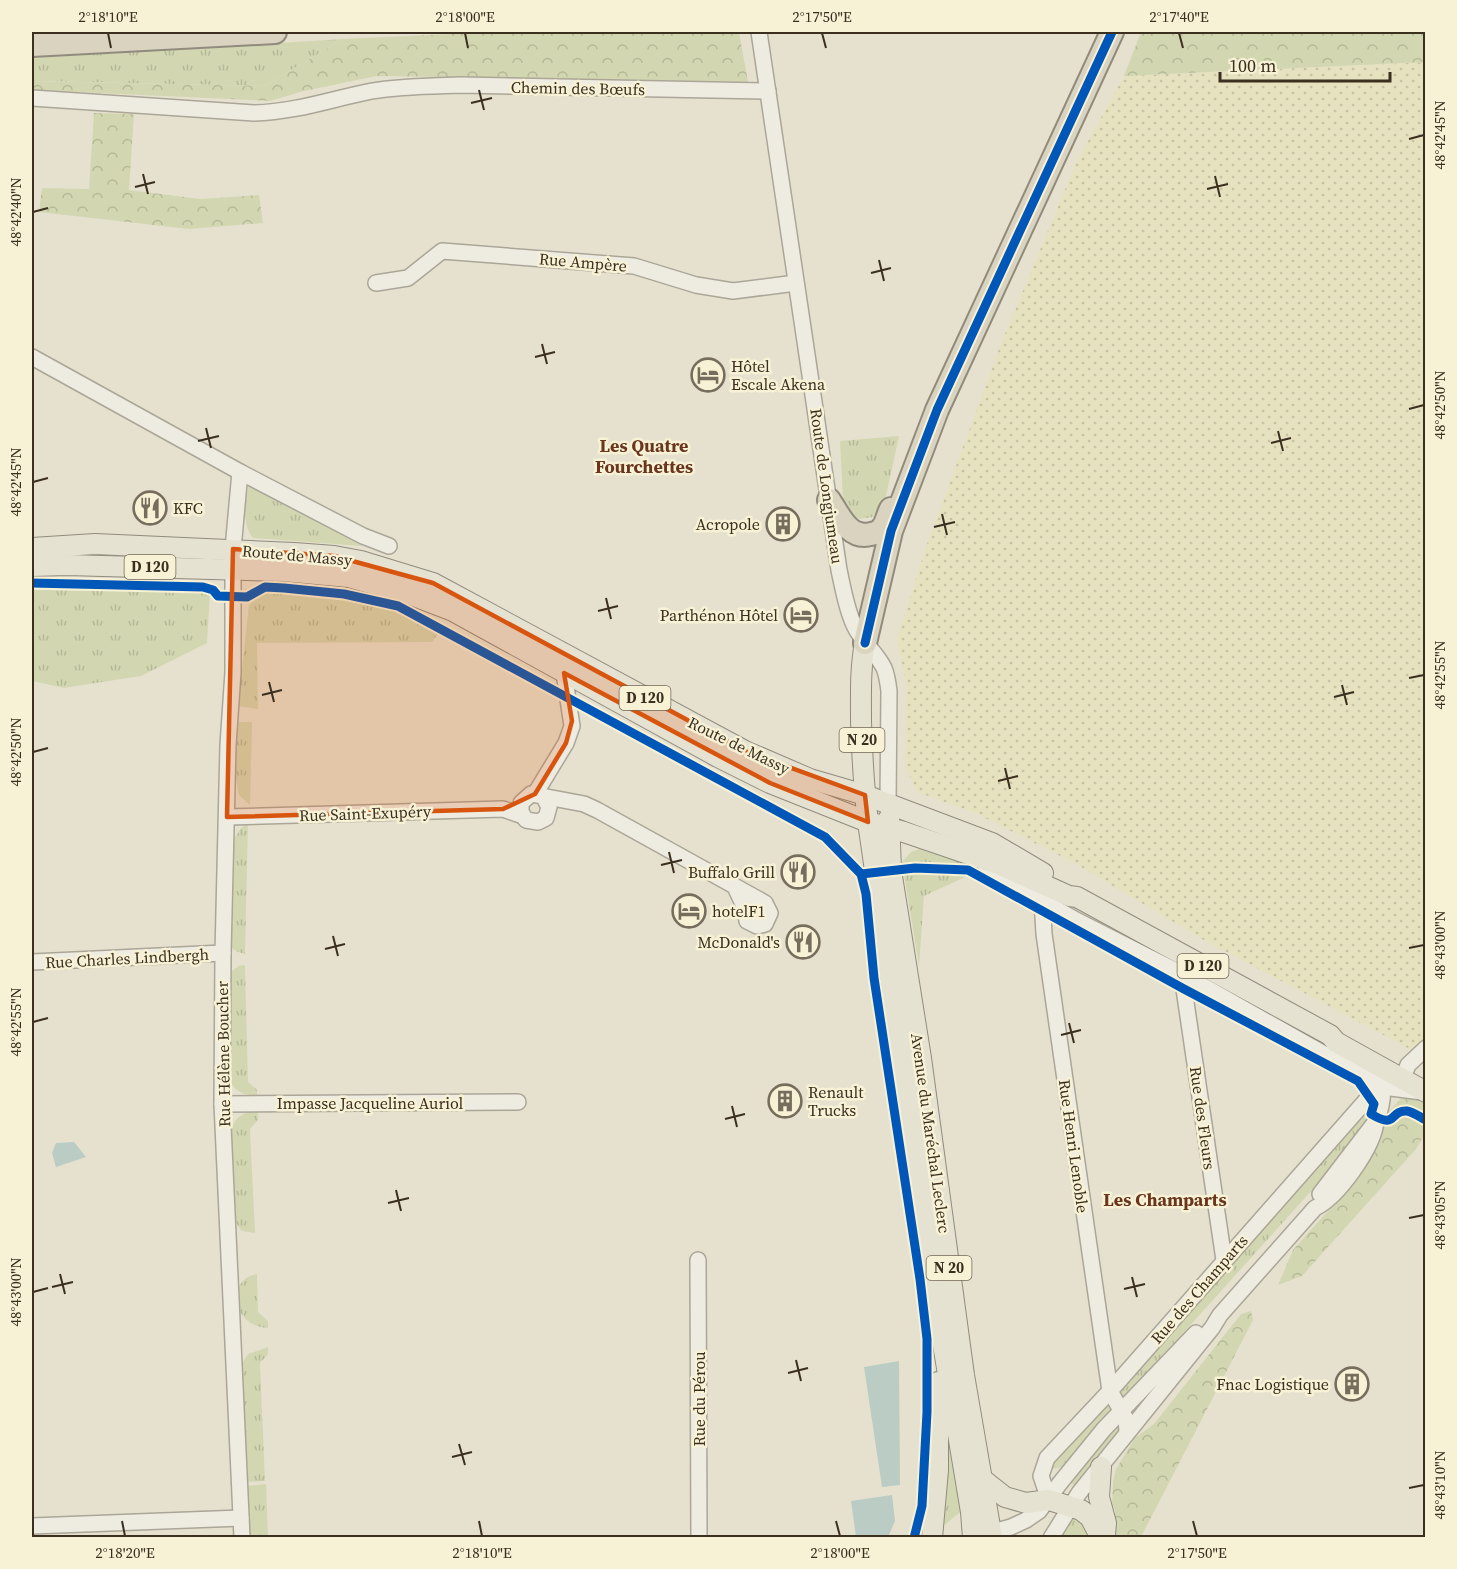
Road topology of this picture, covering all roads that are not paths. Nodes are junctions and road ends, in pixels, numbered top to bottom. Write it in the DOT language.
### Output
graph roads {
  1 [pos="154,32"];
  2 [pos="275,32"];
  3 [pos="759,32"];
  4 [pos="1112,32"];
  5 [pos="32,35"];
  6 [pos="32,45"];
  7 [pos="768,92"];
  8 [pos="32,98"];
  9 [pos="376,283"];
  10 [pos="796,283"];
  11 [pos="32,357"];
  12 [pos="240,472"];
  13 [pos="829,500"];
  14 [pos="902,501"];
  15 [pos="389,546"];
  16 [pos="32,548"];
  17 [pos="233,549"];
  18 [pos="32,566"];
  19 [pos="233,570"];
  20 [pos="865,643"];
  21 [pos="564,673"];
  22 [pos="865,795"];
  23 [pos="534,796"];
  24 [pos="573,803"];
  25 [pos="888,804"];
  26 [pos="503,809"];
  27 [pos="548,814"];
  28 [pos="523,816"];
  29 [pos="227,817"];
  30 [pos="868,822"];
  31 [pos="889,828"];
  32 [pos="979,858"];
  33 [pos="735,887"];
  34 [pos="1077,897"];
  35 [pos="1042,900"];
  36 [pos="762,901"];
  37 [pos="745,908"];
  38 [pos="223,953"];
  39 [pos="32,962"];
  40 [pos="1186,976"];
  41 [pos="900,978"];
  42 [pos="1329,1035"];
  43 [pos="1425,1048"];
  44 [pos="1390,1079"];
  45 [pos="1425,1083"];
  46 [pos="1425,1092"];
  47 [pos="518,1102"];
  48 [pos="222,1104"];
  49 [pos="698,1260"];
  50 [pos="1224,1260"];
  51 [pos="1220,1315"];
  52 [pos="943,1344"];
  53 [pos="1110,1391"];
  54 [pos="1122,1411"];
  55 [pos="1127,1431"];
  56 [pos="1101,1467"];
  57 [pos="981,1478"];
  58 [pos="1049,1500"];
  59 [pos="1070,1505"];
  60 [pos="241,1518"];
  61 [pos="32,1526"];
  62 [pos="930,1535"];
  63 [pos="980,1536"];
  64 [pos="242,1538"];
  65 [pos="699,1538"];
  66 [pos="1051,1538"];
  67 [pos="1103,1538"];
  1 -- 5 [label="highway"];
  2 -- 6 [label="highway"];
  3 -- 7 [label="street, Route de Longjumeau"];
  4 -- 14 [label="highway"];
  7 -- 8 [label="street, Chemin des Bœufs"];
  7 -- 10 [label="street, Route de Longjumeau"];
  9 -- 10 [label="street, Rue Ampère"];
  10 -- 13 [label="street, Route de Longjumeau"];
  11 -- 12 [label="street, Route de Massy"];
  12 -- 15 [label="street, Route de Massy"];
  12 -- 17 [label="street, Route de Massy"];
  13 -- 14 [label="highway"];
  13 -- 20 [label="street, Route de Longjumeau"];
  14 -- 20 [label="highway, N 20"];
  16 -- 17 [label="main road, Route de Massy / D 120"];
  17 -- 19 [label="street, Route de Massy"];
  17 -- 22 [label="main road, Route de Massy / D 120"];
  18 -- 19 [label="main road, Route de Massy / D 120"];
  19 -- 21 [label="main road, Route de Massy / D 120"];
  19 -- 29 [label="street, Rue Hélène Boucher"];
  20 -- 22 [label="main road, N 20"];
  20 -- 25 [label="street, N 20"];
  21 -- 23 [label="street"];
  21 -- 30 [label="main road, Route de Massy / D 120"];
  22 -- 25 [label="main road, Route de Massy / D 120"];
  22 -- 30 [label="main road, N 20"];
  23 -- 24 [label="street"];
  23 -- 26 [label="street, Rue Saint-Exupéry"];
  23 -- 27 [label="street"];
  23 -- 28 [label="street"];
  24 -- 27 [label="street"];
  24 -- 33 [label="street"];
  25 -- 31 [label="main road, N 20"];
  25 -- 34 [label="main road, Route de Massy / D 120"];
  26 -- 28 [label="street, Rue Saint-Exupéry"];
  26 -- 29 [label="street, Rue Saint-Exupéry"];
  27 -- 28 [label="street"];
  29 -- 38 [label="street, Rue Hélène Boucher"];
  30 -- 31 [label="main road, Route de Massy / D 120"];
  30 -- 41 [label="main road, N 20"];
  31 -- 32 [label="main road, Route de Massy / D 120"];
  31 -- 41 [label="main road, N 20"];
  32 -- 34 [label="main road, Route de Massy / D 120"];
  32 -- 35 [label="street, Route de Massy"];
  33 -- 36 [label="street"];
  33 -- 37 [label="street"];
  34 -- 42 [label="main road, D 120"];
  35 -- 40 [label="street, Route de Massy"];
  35 -- 53 [label="street, Rue Henri Lenoble"];
  36 -- 37 [label="street"];
  36 -- 37 [label="street"];
  38 -- 39 [label="street, Rue Charles Lindbergh"];
  38 -- 48 [label="street, Rue Hélène Boucher"];
  40 -- 44 [label="street, Route de Massy"];
  40 -- 50 [label="street, Rue des Fleurs"];
  41 -- 52 [label="main road, Avenue du Maréchal Leclerc / N 20"];
  41 -- 57 [label="main road, Avenue du Maréchal Leclerc / N 20"];
  42 -- 44 [label="main road"];
  42 -- 44 [label="main road, D 120"];
  43 -- 44 [label="street, Rue des Champarts"];
  44 -- 45 [label="main road, D 120"];
  44 -- 46 [label="main road"];
  44 -- 50 [label="street, Rue des Champarts"];
  44 -- 51 [label="street, Rue des Champarts"];
  47 -- 48 [label="street, Impasse Jacqueline Auriol"];
  48 -- 60 [label="street, Rue Hélène Boucher"];
  49 -- 65 [label="street, Rue du Pérou"];
  50 -- 53 [label="street, Rue des Champarts"];
  51 -- 54 [label="street, Rue des Champarts"];
  51 -- 55 [label="street, Rue des Champarts"];
  52 -- 62 [label="main road"];
  52 -- 63 [label="main road, Avenue du Maréchal Leclerc / N 20"];
  53 -- 54 [label="street"];
  53 -- 58 [label="street, Rue des Champarts"];
  54 -- 55 [label="street"];
  54 -- 58 [label="street, Rue des Champarts"];
  55 -- 56 [label="street, Rue des Champarts"];
  56 -- 59 [label="street, Rue des Champarts"];
  56 -- 67 [label="main road"];
  57 -- 58 [label="main road"];
  57 -- 63 [label="main road, Avenue du Maréchal Leclerc / N 20"];
  58 -- 59 [label="main road"];
  58 -- 63 [label="street, Rue des Champarts"];
  59 -- 66 [label="street, Rue des Champarts"];
  59 -- 67 [label="main road"];
  60 -- 61 [label="street"];
  60 -- 64 [label="street, Rue Hélène Boucher"];
}
